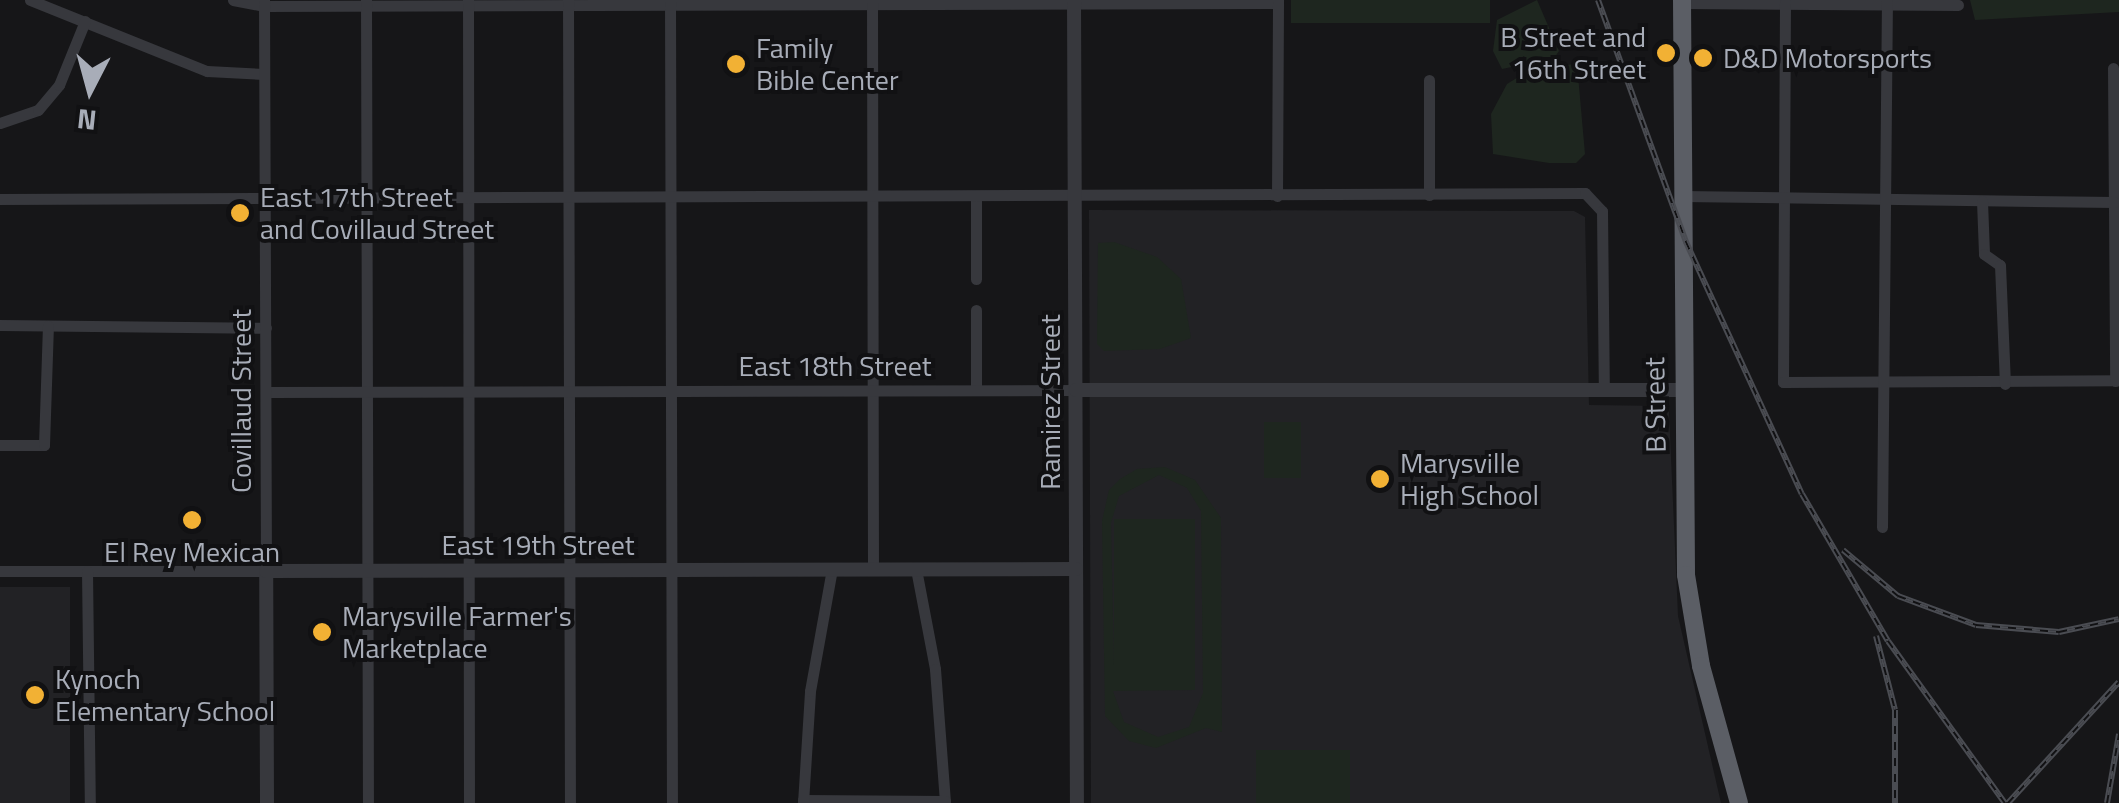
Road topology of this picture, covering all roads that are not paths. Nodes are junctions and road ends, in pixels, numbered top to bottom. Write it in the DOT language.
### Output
graph roads {
  1 [pos="30,0"];
  2 [pos="233,0"];
  3 [pos="1682,1"];
  4 [pos="872,2"];
  5 [pos="973,2"];
  6 [pos="1074,2"];
  7 [pos="1278,2"];
  8 [pos="1887,2"];
  9 [pos="264,3"];
  10 [pos="366,3"];
  11 [pos="468,3"];
  12 [pos="568,3"];
  13 [pos="670,3"];
  14 [pos="771,3"];
  15 [pos="1785,3"];
  16 [pos="1958,5"];
  17 [pos="85,21"];
  18 [pos="2113,68"];
  19 [pos="264,74"];
  20 [pos="1429,80"];
  21 [pos="0,123"];
  22 [pos="1429,194"];
  23 [pos="1277,196"];
  24 [pos="1682,196"];
  25 [pos="873,197"];
  26 [pos="976,197"];
  27 [pos="1074,197"];
  28 [pos="1781,197"];
  29 [pos="266,198"];
  30 [pos="569,198"];
  31 [pos="669,198"];
  32 [pos="1885,198"];
  33 [pos="2116,198"];
  34 [pos="0,199"];
  35 [pos="367,199"];
  36 [pos="468,200"];
  37 [pos="1982,201"];
  38 [pos="976,279"];
  39 [pos="976,310"];
  40 [pos="0,325"];
  41 [pos="48,326"];
  42 [pos="266,328"];
  43 [pos="2117,380"];
  44 [pos="1883,382"];
  45 [pos="2005,384"];
  46 [pos="874,390"];
  47 [pos="976,390"];
  48 [pos="1076,390"];
  49 [pos="1682,390"];
  50 [pos="671,391"];
  51 [pos="1604,391"];
  52 [pos="266,392"];
  53 [pos="570,392"];
  54 [pos="367,393"];
  55 [pos="468,393"];
  56 [pos="0,445"];
  57 [pos="1882,527"];
  58 [pos="832,568"];
  59 [pos="873,569"];
  60 [pos="916,569"];
  61 [pos="1076,569"];
  62 [pos="570,570"];
  63 [pos="671,570"];
  64 [pos="0,571"];
  65 [pos="87,571"];
  66 [pos="266,571"];
  67 [pos="368,571"];
  68 [pos="469,571"];
  69 [pos="1731,777"];
  70 [pos="803,802"];
  71 [pos="945,802"];
  72 [pos="90,803"];
  73 [pos="267,803"];
  74 [pos="368,803"];
  75 [pos="469,803"];
  76 [pos="570,803"];
  77 [pos="672,803"];
  78 [pos="1077,803"];
  79 [pos="1730,803"];
  80 [pos="1739,803"];
  1 -- 17 [label="street"];
  2 -- 9 [label="street"];
  3 -- 15 [label="street"];
  3 -- 24 [label="highway, B Street"];
  4 -- 5 [label="street"];
  4 -- 14 [label="street"];
  4 -- 25 [label="street"];
  5 -- 6 [label="street"];
  6 -- 7 [label="street"];
  6 -- 27 [label="street, Ramirez Street"];
  7 -- 23 [label="street"];
  8 -- 15 [label="street"];
  8 -- 16 [label="street"];
  8 -- 32 [label="street"];
  9 -- 10 [label="street"];
  9 -- 19 [label="street, Covillaud Street"];
  10 -- 11 [label="street"];
  10 -- 35 [label="street"];
  11 -- 12 [label="street"];
  11 -- 36 [label="street"];
  12 -- 13 [label="street"];
  12 -- 30 [label="street"];
  13 -- 14 [label="street"];
  13 -- 31 [label="street"];
  15 -- 28 [label="street"];
  17 -- 19 [label="street"];
  17 -- 21 [label="street"];
  18 -- 33 [label="street"];
  19 -- 29 [label="street, Covillaud Street"];
  20 -- 22 [label="street"];
  22 -- 23 [label="street"];
  22 -- 51 [label="street"];
  23 -- 27 [label="street"];
  24 -- 28 [label="street"];
  24 -- 49 [label="highway, B Street"];
  25 -- 26 [label="street"];
  25 -- 31 [label="street"];
  25 -- 46 [label="street"];
  26 -- 27 [label="street"];
  26 -- 38 [label="street"];
  27 -- 48 [label="street, Ramirez Street"];
  28 -- 32 [label="street"];
  28 -- 44 [label="street"];
  29 -- 34 [label="street"];
  29 -- 35 [label="street"];
  29 -- 42 [label="street, Covillaud Street"];
  30 -- 31 [label="street"];
  30 -- 36 [label="street"];
  30 -- 53 [label="street"];
  31 -- 50 [label="street"];
  32 -- 37 [label="street"];
  32 -- 44 [label="street"];
  33 -- 37 [label="street"];
  33 -- 43 [label="street"];
  35 -- 36 [label="street"];
  35 -- 54 [label="street"];
  36 -- 55 [label="street"];
  37 -- 45 [label="street"];
  39 -- 47 [label="street"];
  40 -- 41 [label="street"];
  41 -- 42 [label="street"];
  41 -- 56 [label="street"];
  42 -- 52 [label="street, Covillaud Street"];
  43 -- 45 [label="street"];
  44 -- 45 [label="street"];
  44 -- 57 [label="street"];
  46 -- 47 [label="street, East 18th Street"];
  46 -- 50 [label="street, East 18th Street"];
  46 -- 59 [label="street"];
  47 -- 48 [label="street, East 18th Street"];
  48 -- 51 [label="street, East 18th Street"];
  48 -- 61 [label="street, Ramirez Street"];
  49 -- 51 [label="street, East 18th Street"];
  49 -- 69 [label="highway, B Street"];
  50 -- 53 [label="street, East 18th Street"];
  50 -- 63 [label="street"];
  52 -- 54 [label="street, East 18th Street"];
  52 -- 66 [label="street, Covillaud Street"];
  53 -- 55 [label="street, East 18th Street"];
  53 -- 62 [label="street"];
  54 -- 55 [label="street, East 18th Street"];
  54 -- 67 [label="street"];
  55 -- 68 [label="street"];
  58 -- 59 [label="street, East 19th Street"];
  58 -- 63 [label="street, East 19th Street"];
  58 -- 70 [label="street"];
  59 -- 60 [label="street, East 19th Street"];
  60 -- 61 [label="street, East 19th Street"];
  60 -- 71 [label="street"];
  61 -- 78 [label="street, Ramirez Street"];
  62 -- 63 [label="street, East 19th Street"];
  62 -- 68 [label="street, East 19th Street"];
  62 -- 76 [label="street"];
  63 -- 77 [label="street"];
  64 -- 65 [label="street, East 19th Street"];
  65 -- 66 [label="street, East 19th Street"];
  65 -- 72 [label="street"];
  66 -- 67 [label="street, East 19th Street"];
  66 -- 73 [label="street, Covillaud Street"];
  67 -- 68 [label="street, East 19th Street"];
  67 -- 74 [label="street"];
  68 -- 75 [label="street"];
  69 -- 79 [label="highway"];
  69 -- 80 [label="highway, B Street"];
  70 -- 71 [label="street"];
}
